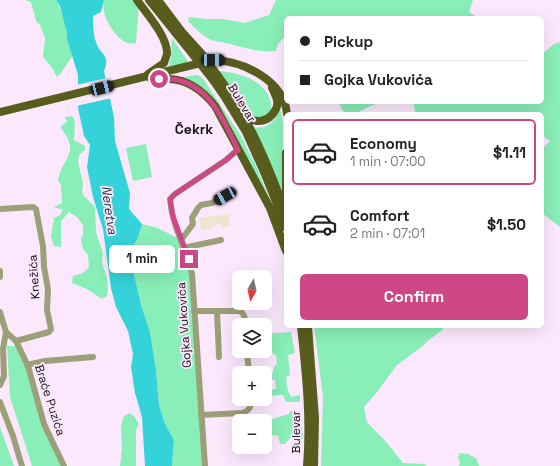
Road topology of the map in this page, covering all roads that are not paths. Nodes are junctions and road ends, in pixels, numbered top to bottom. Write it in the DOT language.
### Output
graph roads {
  1 [pos="137,0"];
  2 [pos="148,0"];
  3 [pos="158,0"];
  4 [pos="198,54"];
  5 [pos="143,78"];
  6 [pos="215,78"];
  7 [pos="269,82"];
  8 [pos="284,103"];
  9 [pos="0,112"];
  10 [pos="244,116"];
  11 [pos="238,150"];
  12 [pos="234,192"];
  13 [pos="0,209"];
  14 [pos="284,209"];
  15 [pos="284,229"];
  16 [pos="181,240"];
  17 [pos="221,240"];
  18 [pos="284,246"];
  19 [pos="183,248"];
  20 [pos="0,271"];
  21 [pos="0,277"];
  22 [pos="194,311"];
  23 [pos="217,311"];
  24 [pos="0,312"];
  25 [pos="244,318"];
  26 [pos="301,328"];
  27 [pos="308,328"];
  28 [pos="6,332"];
  29 [pos="16,341"];
  30 [pos="219,356"];
  31 [pos="92,357"];
  32 [pos="27,365"];
  33 [pos="0,385"];
  34 [pos="0,402"];
  35 [pos="251,406"];
  36 [pos="201,415"];
  37 [pos="22,466"];
  38 [pos="64,466"];
  39 [pos="205,466"];
  40 [pos="307,466"];
  41 [pos="314,466"];
  1 -- 5 [label="main road"];
  2 -- 4 [label="main road, Bulevar"];
  3 -- 4 [label="main road"];
  4 -- 6 [label="main road, Bulevar, bridge"];
  5 -- 7 [label="main road"];
  5 -- 9 [label="main road"];
  5 -- 11 [label="main road"];
  6 -- 10 [label="main road"];
  6 -- 15 [label="main road, Bulevar"];
  7 -- 8 [label="main road"];
  7 -- 10 [label="main road"];
  10 -- 14 [label="main road"];
  11 -- 16 [label="street, Gojka Vukovića"];
  11 -- 18 [label="main road"];
  12 -- 16 [label="street"];
  13 -- 29 [label="street, Knežića"];
  16 -- 19 [label="street, Gojka Vukovića"];
  17 -- 19 [label="street"];
  19 -- 22 [label="street, Gojka Vukovića"];
  20 -- 21 [label="street"];
  22 -- 23 [label="street"];
  22 -- 36 [label="street, Gojka Vukovića"];
  23 -- 25 [label="street"];
  23 -- 30 [label="street"];
  24 -- 28 [label="street"];
  26 -- 40 [label="main road, Bulevar"];
  27 -- 41 [label="main road"];
  28 -- 29 [label="street"];
  28 -- 33 [label="street"];
  29 -- 32 [label="street, Braće Puzića"];
  31 -- 32 [label="street"];
  32 -- 38 [label="street, Braće Puzića"];
  34 -- 37 [label="street"];
  35 -- 36 [label="street"];
  36 -- 39 [label="street, Gojka Vukovića"];
}
